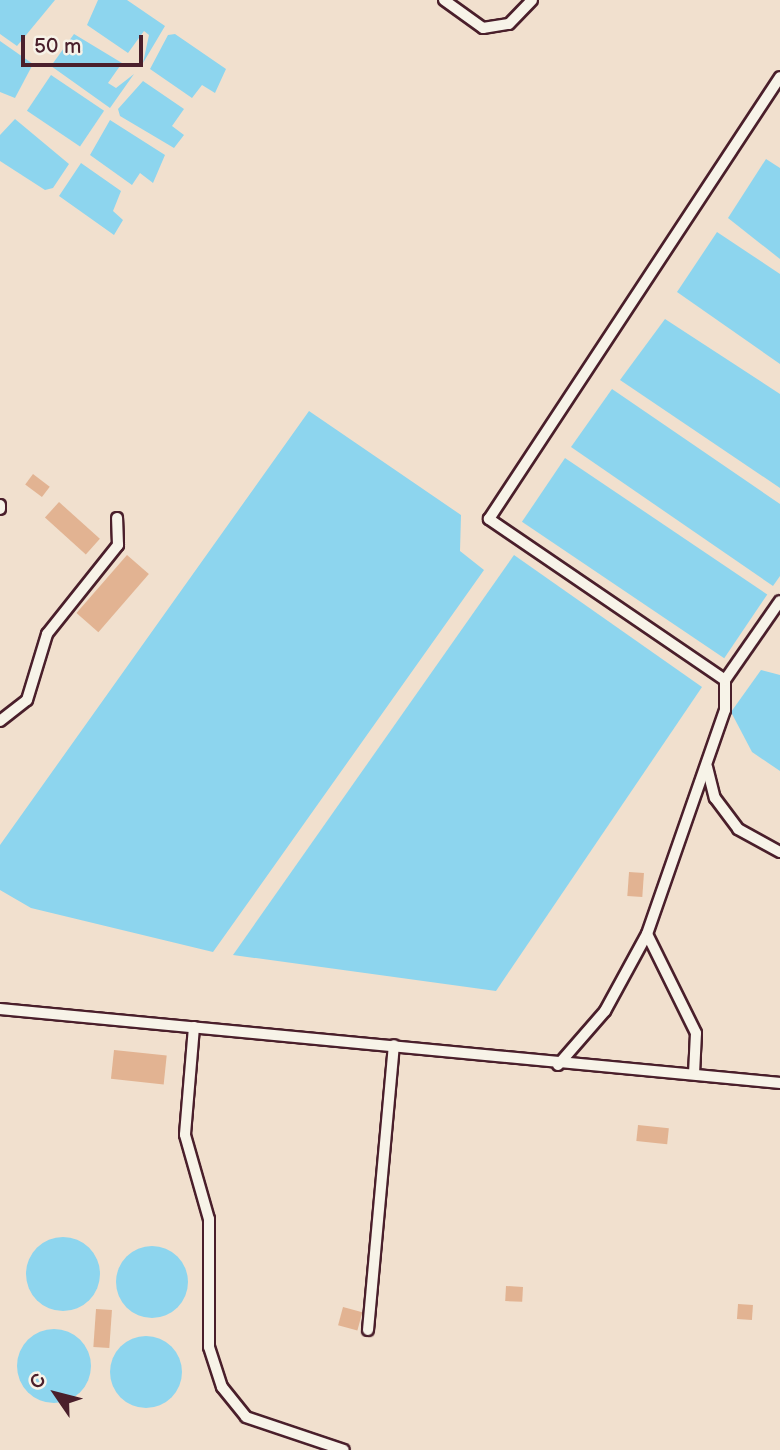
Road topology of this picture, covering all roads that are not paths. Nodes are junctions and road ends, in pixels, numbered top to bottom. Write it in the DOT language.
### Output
graph roads {
  1 [pos="444,0"];
  2 [pos="532,0"];
  3 [pos="780,77"];
  4 [pos="117,518"];
  5 [pos="780,601"];
  6 [pos="725,680"];
  7 [pos="0,720"];
  8 [pos="707,766"];
  9 [pos="780,852"];
  10 [pos="647,934"];
  11 [pos="0,1009"];
  12 [pos="194,1027"];
  13 [pos="394,1045"];
  14 [pos="558,1065"];
  15 [pos="694,1074"];
  16 [pos="780,1083"];
  17 [pos="368,1330"];
  18 [pos="344,1450"];
  1 -- 2 [label="lane"];
  3 -- 6 [label="lane"];
  4 -- 7 [label="lane"];
  5 -- 6 [label="lane"];
  6 -- 8 [label="lane"];
  8 -- 9 [label="lane"];
  8 -- 10 [label="lane"];
  10 -- 14 [label="lane"];
  10 -- 15 [label="lane"];
  11 -- 12 [label="lane"];
  12 -- 13 [label="lane"];
  12 -- 18 [label="lane"];
  13 -- 14 [label="lane"];
  13 -- 17 [label="lane"];
  14 -- 15 [label="lane"];
  15 -- 16 [label="lane"];
}
